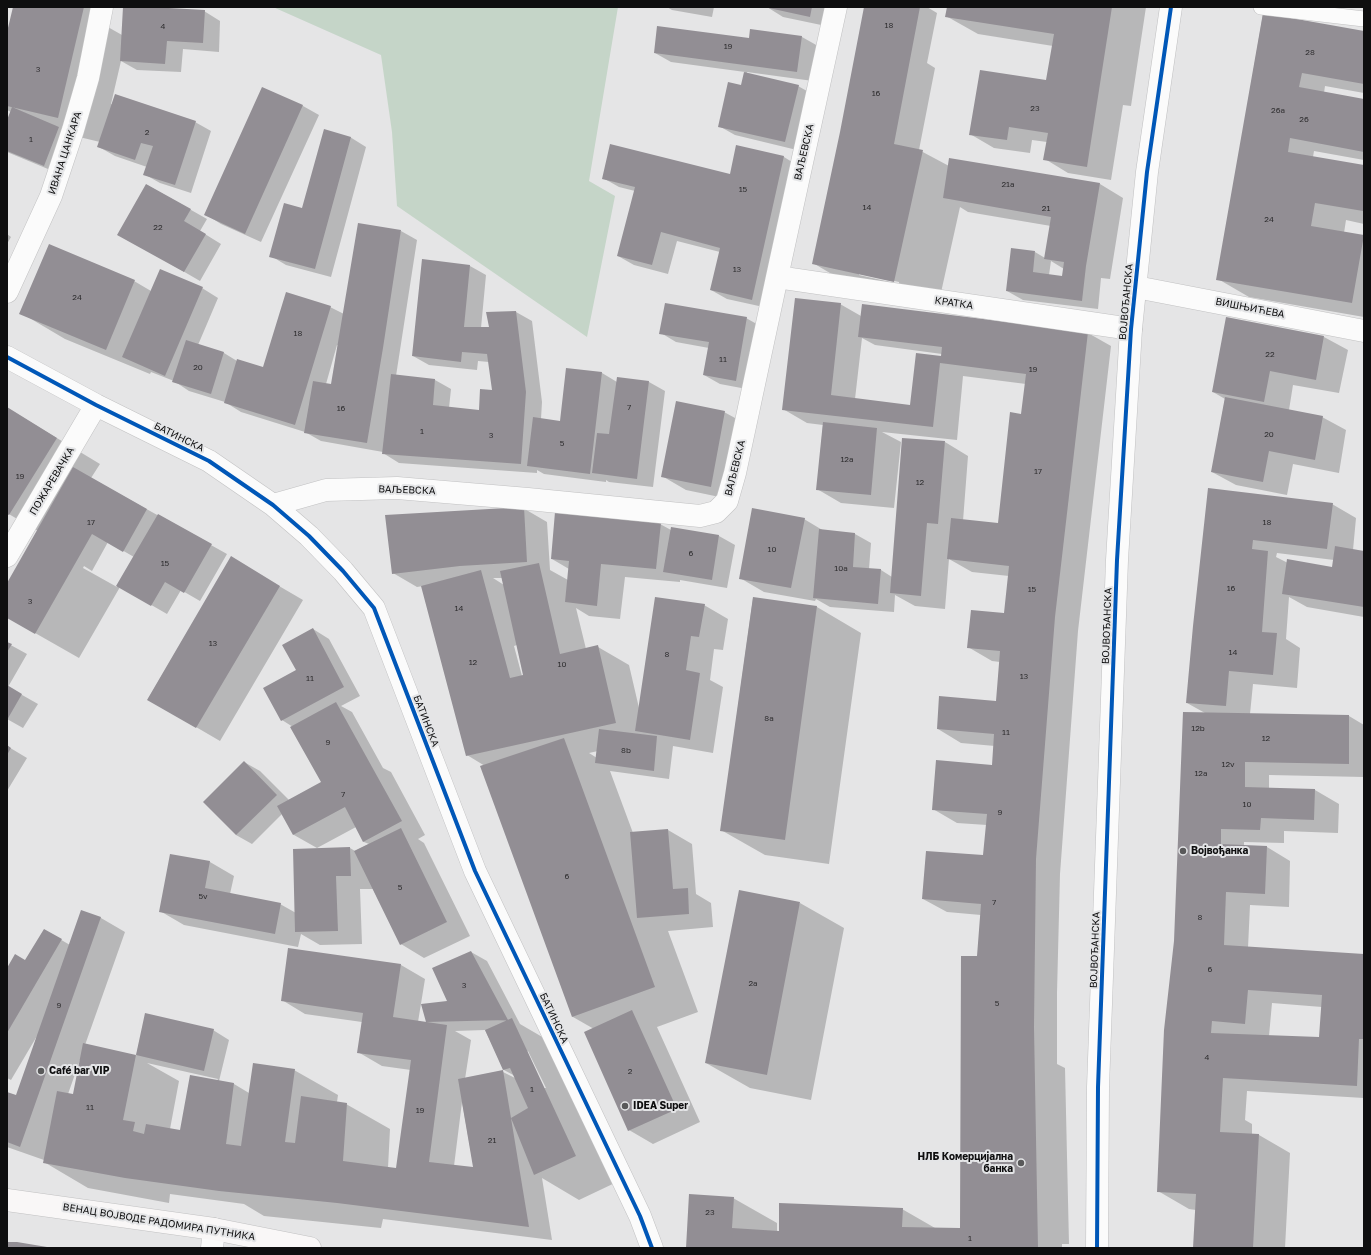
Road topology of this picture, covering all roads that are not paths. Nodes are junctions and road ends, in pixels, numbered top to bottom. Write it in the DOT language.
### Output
graph roads {
  1 [pos="102,7"];
  2 [pos="836,7"];
  3 [pos="1171,7"];
  4 [pos="1261,7"];
  5 [pos="1364,19"];
  6 [pos="777,276"];
  7 [pos="1136,287"];
  8 [pos="7,292"];
  9 [pos="1131,329"];
  10 [pos="1364,331"];
  11 [pos="7,357"];
  12 [pos="96,405"];
  13 [pos="273,505"];
  14 [pos="7,556"];
  15 [pos="7,1200"];
  16 [pos="213,1238"];
  17 [pos="310,1248"];
  18 [pos="652,1248"];
  19 [pos="1097,1248"];
  1 -- 8 [label="street, ИВАНА ЦАНКАРА"];
  2 -- 6 [label="street, ВАЉЕВСКА"];
  3 -- 7 [label="street, ВОЈВОЂАНСКА"];
  4 -- 5 [label="lane"];
  6 -- 9 [label="street, КРАТКА"];
  6 -- 13 [label="street, ВАЉЕВСКА"];
  7 -- 9 [label="street, ВОЈВОЂАНСКА"];
  7 -- 10 [label="street, ВИШЊИЋЕВА"];
  9 -- 19 [label="street, ВОЈВОЂАНСКА"];
  11 -- 12 [label="street, БАТИНСКА"];
  12 -- 13 [label="street, БАТИНСКА"];
  12 -- 14 [label="street, ПОЖАРЕВАЧКА"];
  13 -- 18 [label="street, БАТИНСКА"];
  15 -- 16 [label="main road, ВЕНАЦ ВОЈВОДЕ РАДОМИРА ПУТНИКА"];
  16 -- 17 [label="main road, ВЕНАЦ ВОЈВОДЕ РАДОМИРА ПУТНИКА"];
}
